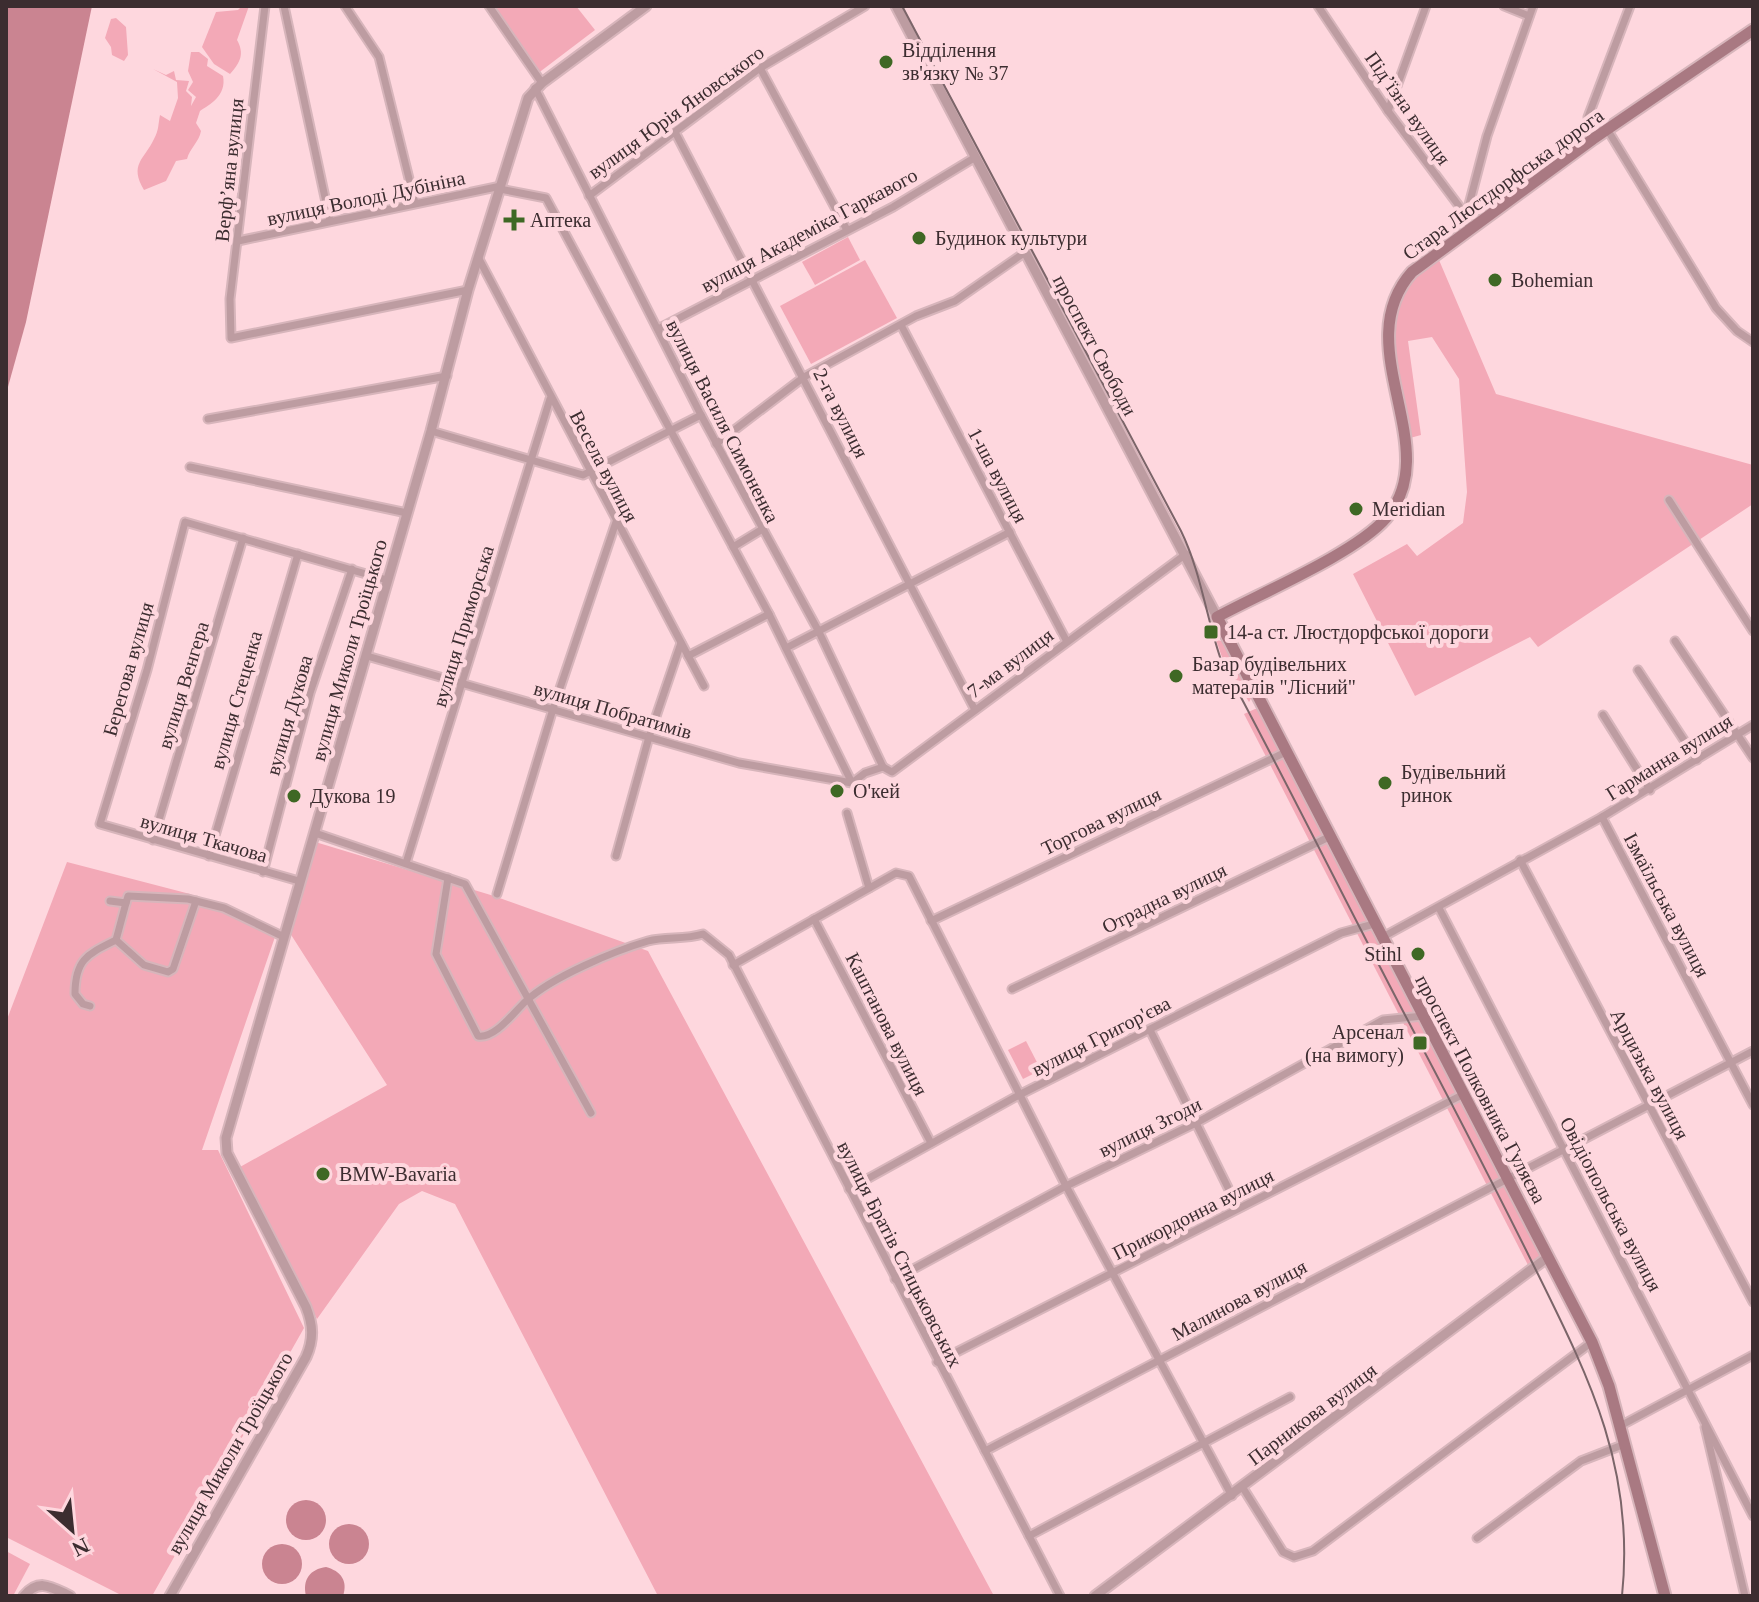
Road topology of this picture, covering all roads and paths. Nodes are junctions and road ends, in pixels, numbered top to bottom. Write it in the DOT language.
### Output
graph roads {
  1 [pos="265,6"];
  2 [pos="284,6"];
  3 [pos="345,6"];
  4 [pos="489,6"];
  5 [pos="646,6"];
  6 [pos="865,6"];
  7 [pos="896,6"];
  8 [pos="1318,6"];
  9 [pos="1426,6"];
  10 [pos="1504,6"];
  11 [pos="1533,6"];
  12 [pos="1630,6"];
  13 [pos="1529,16"];
  14 [pos="1753,30"];
  15 [pos="760,68"];
  16 [pos="539,85"];
  17 [pos="1388,111"];
  18 [pos="1607,129"];
  19 [pos="675,132"];
  20 [pos="1593,139"];
  21 [pos="974,158"];
  22 [pos="500,188"];
  23 [pos="589,196"];
  24 [pos="415,203"];
  25 [pos="1466,216"];
  26 [pos="330,221"];
  27 [pos="1470,228"];
  28 [pos="847,230"];
  29 [pos="238,241"];
  30 [pos="1024,253"];
  31 [pos="479,259"];
  32 [pos="754,278"];
  33 [pos="468,290"];
  34 [pos="901,325"];
  35 [pos="658,329"];
  36 [pos="1753,342"];
  37 [pos="447,376"];
  38 [pos="804,377"];
  39 [pos="550,399"];
  40 [pos="701,415"];
  41 [pos="208,419"];
  42 [pos="668,430"];
  43 [pos="431,431"];
  44 [pos="716,444"];
  45 [pos="530,459"];
  46 [pos="190,467"];
  47 [pos="590,472"];
  48 [pos="1669,500"];
  49 [pos="407,513"];
  50 [pos="616,522"];
  51 [pos="761,530"];
  52 [pos="1010,532"];
  53 [pos="243,538"];
  54 [pos="733,547"];
  55 [pos="298,554"];
  56 [pos="1186,554"];
  57 [pos="352,569"];
  58 [pos="387,580"];
  59 [pos="911,585"];
  60 [pos="769,614"];
  61 [pos="1217,617"];
  62 [pos="1753,631"];
  63 [pos="819,632"];
  64 [pos="1066,640"];
  65 [pos="1675,641"];
  66 [pos="681,643"];
  67 [pos="786,648"];
  68 [pos="367,656"];
  69 [pos="688,656"];
  70 [pos="1638,670"];
  71 [pos="463,683"];
  72 [pos="704,686"];
  73 [pos="553,709"];
  74 [pos="975,710"];
  75 [pos="1603,715"];
  76 [pos="1753,725"];
  77 [pos="1738,734"];
  78 [pos="649,737"];
  79 [pos="1286,752"];
  80 [pos="1753,758"];
  81 [pos="1697,760"];
  82 [pos="883,767"];
  83 [pos="852,783"];
  84 [pos="1650,790"];
  85 [pos="847,813"];
  86 [pos="1602,817"];
  87 [pos="100,824"];
  88 [pos="315,833"];
  89 [pos="1329,837"];
  90 [pos="153,840"];
  91 [pos="209,856"];
  92 [pos="616,856"];
  93 [pos="1520,860"];
  94 [pos="406,863"];
  95 [pos="263,872"];
  96 [pos="448,878"];
  97 [pos="299,881"];
  98 [pos="869,888"];
  99 [pos="497,894"];
  100 [pos="110,901"];
  101 [pos="196,901"];
  102 [pos="126,903"];
  103 [pos="1439,908"];
  104 [pos="814,919"];
  105 [pos="931,921"];
  106 [pos="1374,924"];
  107 [pos="284,937"];
  108 [pos="1381,938"];
  109 [pos="116,940"];
  110 [pos="733,965"];
  111 [pos="1012,989"];
  112 [pos="529,997"];
  113 [pos="90,1006"];
  114 [pos="1423,1016"];
  115 [pos="1150,1030"];
  116 [pos="1753,1051"];
  117 [pos="1731,1063"];
  118 [pos="1464,1094"];
  119 [pos="1019,1095"];
  120 [pos="1753,1105"];
  121 [pos="1648,1107"];
  122 [pos="591,1113"];
  123 [pos="1198,1122"];
  124 [pos="931,1143"];
  125 [pos="1565,1150"];
  126 [pos="1507,1177"];
  127 [pos="1066,1186"];
  128 [pos="849,1189"];
  129 [pos="1238,1208"];
  130 [pos="1548,1257"];
  131 [pos="1113,1274"];
  132 [pos="895,1279"];
  133 [pos="1753,1302"];
  134 [pos="1592,1342"];
  135 [pos="1753,1355"];
  136 [pos="1160,1360"];
  137 [pos="937,1362"];
  138 [pos="1689,1390"];
  139 [pos="1290,1397"];
  140 [pos="1702,1414"];
  141 [pos="1620,1426"];
  142 [pos="1203,1442"];
  143 [pos="1625,1444"];
  144 [pos="985,1451"];
  145 [pos="1243,1488"];
  146 [pos="1232,1496"];
  147 [pos="1753,1516"];
  148 [pos="1029,1536"];
  149 [pos="1477,1538"];
  150 [pos="1110,1592"];
  151 [pos="24,1596"];
  152 [pos="70,1596"];
  153 [pos="170,1596"];
  154 [pos="1060,1596"];
  155 [pos="1095,1596"];
  156 [pos="1665,1596"];
  157 [pos="1745,1596"];
  1 -- 29 [label="street, Верфʼяна вулиця"];
  2 -- 26 [label="street"];
  3 -- 24 [label="street"];
  4 -- 16 [label="street, вулиця Василя Симоненка"];
  5 -- 16 [label="street, вулиця Миколи Троїцького"];
  6 -- 15 [label="street, вулиця Юрія Яновського"];
  7 -- 21 [label="street, проспект Свободи"];
  8 -- 17 [label="street, Підʼїзна вулиця"];
  9 -- 17 [label="street"];
  10 -- 13 [label="street"];
  11 -- 13 [label="street"];
  12 -- 20 [label="street"];
  13 -- 25 [label="street"];
  14 -- 18 [label="main road, Стара Люстдорфська дорога"];
  15 -- 19 [label="street, вулиця Юрія Яновського"];
  15 -- 28 [label="street"];
  16 -- 22 [label="street, вулиця Миколи Троїцького"];
  16 -- 23 [label="street, вулиця Василя Симоненка"];
  17 -- 25 [label="street, Підʼїзна вулиця"];
  18 -- 20 [label="main road, Стара Люстдорфська дорога"];
  18 -- 36 [label="street"];
  19 -- 23 [label="street, вулиця Юрія Яновського"];
  19 -- 32 [label="street, 2-га вулиця"];
  20 -- 27 [label="main road, Стара Люстдорфська дорога"];
  21 -- 28 [label="street, вулиця Академіка Гаркавого"];
  21 -- 30 [label="street, проспект Свободи"];
  22 -- 24 [label="street, вулиця Володі Дубініна"];
  22 -- 31 [label="street, вулиця Миколи Троїцького"];
  22 -- 42 [label="street"];
  23 -- 35 [label="street, вулиця Василя Симоненка"];
  24 -- 26 [label="street, вулиця Володі Дубініна"];
  25 -- 27 [label="street, Підʼїзна вулиця"];
  26 -- 29 [label="street, вулиця Володі Дубініна"];
  27 -- 61 [label="main road, Стара Люстдорфська дорога"];
  28 -- 32 [label="street, вулиця Академіка Гаркавого"];
  29 -- 33 [label="street, Верфʼяна вулиця"];
  30 -- 34 [label="street"];
  30 -- 56 [label="street, проспект Свободи"];
  31 -- 33 [label="street, вулиця Миколи Троїцького"];
  31 -- 39 [label="street, Весела вулиця"];
  32 -- 35 [label="street, вулиця Академіка Гаркавого"];
  32 -- 38 [label="street, 2-га вулиця"];
  33 -- 37 [label="street, вулиця Миколи Троїцького"];
  34 -- 38 [label="street"];
  34 -- 52 [label="street, 1-ша вулиця"];
  35 -- 40 [label="street, вулиця Василя Симоненка"];
  37 -- 41 [label="street"];
  37 -- 43 [label="street, вулиця Миколи Троїцького"];
  38 -- 44 [label="street"];
  38 -- 59 [label="street, 2-га вулиця"];
  39 -- 45 [label="street, вулиця Приморська"];
  39 -- 47 [label="street, Весела вулиця"];
  40 -- 42 [label="street"];
  40 -- 44 [label="street, вулиця Василя Симоненка"];
  42 -- 47 [label="street"];
  42 -- 54 [label="street"];
  43 -- 45 [label="street"];
  43 -- 49 [label="street, вулиця Миколи Троїцького"];
  44 -- 51 [label="street, вулиця Василя Симоненка"];
  45 -- 47 [label="street"];
  45 -- 71 [label="street, вулиця Приморська"];
  46 -- 49 [label="street"];
  47 -- 50 [label="street, Весела вулиця"];
  48 -- 62 [label="street"];
  49 -- 58 [label="street, вулиця Миколи Троїцького"];
  50 -- 66 [label="street, Весела вулиця"];
  50 -- 73 [label="street"];
  51 -- 54 [label="street"];
  51 -- 63 [label="street, вулиця Василя Симоненка"];
  52 -- 59 [label="street"];
  52 -- 64 [label="street, 1-ша вулиця"];
  53 -- 55 [label="street"];
  53 -- 87 [label="street, Берегова вулиця"];
  53 -- 90 [label="street, вулиця Венгера"];
  54 -- 60 [label="street"];
  55 -- 57 [label="street"];
  55 -- 91 [label="street, вулиця Стеценка"];
  56 -- 61 [label="street, проспект Свободи"];
  56 -- 64 [label="street, 7-ма вулиця"];
  57 -- 58 [label="street"];
  57 -- 95 [label="street, вулиця Дукова"];
  58 -- 68 [label="street, вулиця Миколи Троїцького"];
  59 -- 63 [label="street"];
  59 -- 74 [label="street, 2-га вулиця"];
  60 -- 67 [label="street"];
  60 -- 69 [label="street"];
  61 -- 79 [label="main road, проспект Полковника Гуляєва"];
  63 -- 67 [label="street"];
  63 -- 82 [label="street, вулиця Василя Симоненка"];
  64 -- 74 [label="street, 7-ма вулиця"];
  65 -- 77 [label="street"];
  66 -- 69 [label="street, Весела вулиця"];
  66 -- 78 [label="street"];
  67 -- 83 [label="street"];
  68 -- 71 [label="street, вулиця Побратимів"];
  68 -- 88 [label="street, вулиця Миколи Троїцького"];
  69 -- 72 [label="street, Весела вулиця"];
  70 -- 81 [label="street"];
  71 -- 73 [label="street, вулиця Побратимів"];
  71 -- 94 [label="street, вулиця Приморська"];
  73 -- 78 [label="street, вулиця Побратимів"];
  73 -- 99 [label="street"];
  74 -- 82 [label="street, 7-ма вулиця"];
  75 -- 84 [label="street"];
  76 -- 77 [label="street, Гарманна вулиця"];
  77 -- 80 [label="street"];
  77 -- 81 [label="street, Гарманна вулиця"];
  78 -- 83 [label="street, вулиця Побратимів"];
  78 -- 92 [label="street"];
  79 -- 89 [label="main road, проспект Полковника Гуляєва"];
  79 -- 105 [label="street, Торгова вулиця"];
  81 -- 84 [label="street, Гарманна вулиця"];
  82 -- 83 [label="street, 7-ма вулиця"];
  84 -- 86 [label="street, Гарманна вулиця"];
  85 -- 98 [label="street"];
  86 -- 93 [label="street, Ізмаїльська вулиця"];
  86 -- 117 [label="street, Ізмаїльська вулиця"];
  87 -- 90 [label="street, вулиця Ткачова"];
  88 -- 94 [label="street"];
  88 -- 97 [label="street, вулиця Миколи Троїцького"];
  89 -- 106 [label="main road, проспект Полковника Гуляєва"];
  89 -- 111 [label="street, Отрадна вулиця"];
  90 -- 91 [label="street, вулиця Ткачова"];
  91 -- 95 [label="street, вулиця Ткачова"];
  93 -- 103 [label="street, Ізмаїльська вулиця"];
  93 -- 121 [label="street, Арцизька вулиця"];
  94 -- 96 [label="street"];
  95 -- 97 [label="street, вулиця Ткачова"];
  96 -- 112 [label="street"];
  96 -- 112 [label="street"];
  97 -- 107 [label="street, вулиця Миколи Троїцького"];
  98 -- 104 [label="street"];
  98 -- 105 [label="street"];
  100 -- 102 [label="street"];
  101 -- 102 [label="street"];
  101 -- 107 [label="street"];
  101 -- 109 [label="street"];
  102 -- 109 [label="street"];
  103 -- 108 [label="street, Ізмаїльська вулиця"];
  103 -- 125 [label="street, Овідіопольська вулиця"];
  104 -- 110 [label="street"];
  104 -- 124 [label="street, Каштанова вулиця"];
  105 -- 119 [label="street"];
  106 -- 108 [label="main road, проспект Полковника Гуляєва"];
  106 -- 115 [label="street, вулиця Григор'єва"];
  107 -- 153 [label="street, вулиця Миколи Троїцького"];
  108 -- 114 [label="main road, проспект Полковника Гуляєва"];
  109 -- 113 [label="street"];
  110 -- 112 [label="street, вулиця Братів Стицьковських"];
  110 -- 128 [label="street, вулиця Братів Стицьковських"];
  112 -- 122 [label="street"];
  114 -- 118 [label="main road, проспект Полковника Гуляєва"];
  114 -- 123 [label="street, вулиця Згоди"];
  115 -- 119 [label="street, вулиця Григор'єва"];
  115 -- 123 [label="street"];
  116 -- 117 [label="street, Малинова вулиця"];
  117 -- 120 [label="street, Ізмаїльська вулиця"];
  117 -- 121 [label="street, Малинова вулиця"];
  118 -- 126 [label="main road, проспект Полковника Гуляєва"];
  118 -- 129 [label="street, Прикордонна вулиця"];
  119 -- 124 [label="street, вулиця Григор'єва"];
  119 -- 127 [label="street"];
  121 -- 125 [label="street, Малинова вулиця"];
  121 -- 133 [label="street, Арцизька вулиця"];
  123 -- 127 [label="street, вулиця Згоди"];
  123 -- 129 [label="street"];
  124 -- 128 [label="street, вулиця Григор'єва"];
  125 -- 126 [label="street, Малинова вулиця"];
  125 -- 138 [label="street, Овідіопольська вулиця"];
  126 -- 130 [label="main road, проспект Полковника Гуляєва"];
  126 -- 136 [label="street, Малинова вулиця"];
  127 -- 131 [label="street"];
  127 -- 132 [label="street, вулиця Згоди"];
  128 -- 132 [label="street, вулиця Братів Стицьковських"];
  129 -- 131 [label="street, Прикордонна вулиця"];
  130 -- 134 [label="main road, проспект Полковника Гуляєва"];
  130 -- 145 [label="street, Парникова вулиця"];
  131 -- 136 [label="street"];
  131 -- 137 [label="street, Прикордонна вулиця"];
  132 -- 137 [label="street, вулиця Братів Стицьковських"];
  134 -- 141 [label="main road, проспект Полковника Гуляєва"];
  134 -- 145 [label="street"];
  135 -- 138 [label="street"];
  136 -- 142 [label="street"];
  136 -- 144 [label="street, Малинова вулиця"];
  137 -- 144 [label="street, вулиця Братів Стицьковських"];
  138 -- 140 [label="street, Овідіопольська вулиця"];
  138 -- 141 [label="street"];
  139 -- 142 [label="street"];
  140 -- 147 [label="street, Овідіопольська вулиця"];
  140 -- 157 [label="street"];
  141 -- 143 [label="main road, проспект Полковника Гуляєва"];
  142 -- 146 [label="street"];
  142 -- 148 [label="street"];
  143 -- 149 [label="street"];
  143 -- 156 [label="main road, проспект Полковника Гуляєва"];
  144 -- 148 [label="street, вулиця Братів Стицьковських"];
  145 -- 146 [label="street, Парникова вулиця"];
  146 -- 150 [label="street, Парникова вулиця"];
  148 -- 154 [label="street, вулиця Братів Стицьковських"];
  150 -- 155 [label="street, Парникова вулиця"];
  151 -- 152 [label="street"];
}
